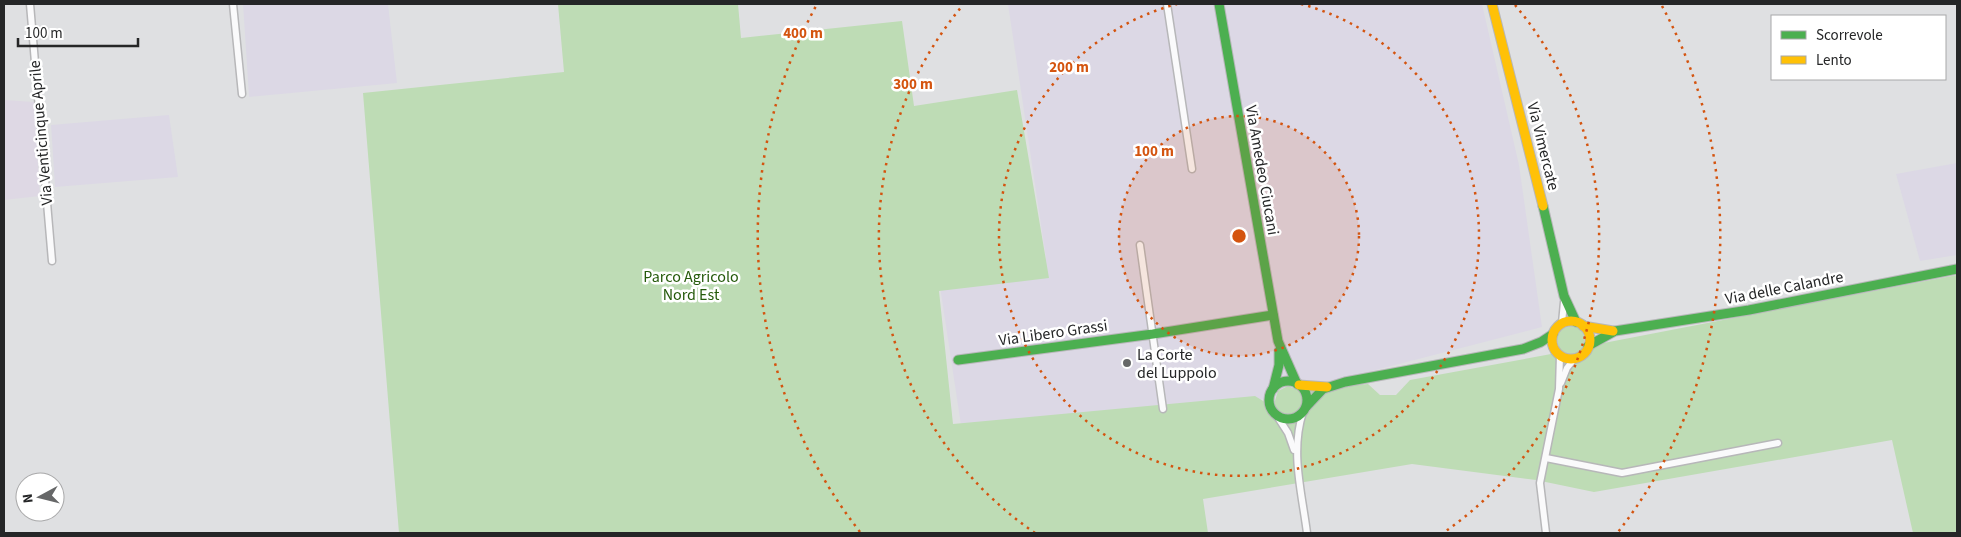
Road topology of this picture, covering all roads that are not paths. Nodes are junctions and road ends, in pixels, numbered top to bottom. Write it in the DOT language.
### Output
graph roads {
  1 [pos="30,4"];
  2 [pos="233,4"];
  3 [pos="1167,4"];
  4 [pos="1219,4"];
  5 [pos="1492,4"];
  6 [pos="242,94"];
  7 [pos="1192,169"];
  8 [pos="1140,245"];
  9 [pos="52,261"];
  10 [pos="1957,269"];
  11 [pos="1564,296"];
  12 [pos="1273,315"];
  13 [pos="1562,323"];
  14 [pos="1580,324"];
  15 [pos="1616,331"];
  16 [pos="1152,334"];
  17 [pos="1553,334"];
  18 [pos="1278,341"];
  19 [pos="1588,346"];
  20 [pos="1523,349"];
  21 [pos="1559,355"];
  22 [pos="1575,358"];
  23 [pos="958,360"];
  24 [pos="1298,384"];
  25 [pos="1329,387"];
  26 [pos="1273,389"];
  27 [pos="1559,389"];
  28 [pos="1163,409"];
  29 [pos="1304,410"];
  30 [pos="1277,416"];
  31 [pos="1778,443"];
  32 [pos="1296,456"];
  33 [pos="1546,458"];
  34 [pos="1307,533"];
  35 [pos="1546,533"];
  1 -- 9 [label="street, Via Venticinque Aprile"];
  2 -- 6 [label="street"];
  3 -- 7 [label="street"];
  4 -- 12 [label="main road, Via Amedeo Ciucani"];
  5 -- 11 [label="main road, Via Vimercate"];
  8 -- 16 [label="street"];
  10 -- 15 [label="main road, Via delle Calandre"];
  11 -- 13 [label="street, Via Vimercate"];
  11 -- 14 [label="main road, Via Vimercate"];
  12 -- 16 [label="main road, Via Libero Grassi"];
  12 -- 18 [label="main road, Via Amedeo Ciucani"];
  13 -- 14 [label="main road, Via delle Calandre"];
  13 -- 17 [label="main road"];
  14 -- 15 [label="main road, Via delle Calandre"];
  14 -- 19 [label="main road"];
  15 -- 19 [label="main road, Via delle Calandre"];
  16 -- 23 [label="main road, Via Libero Grassi"];
  16 -- 28 [label="street"];
  17 -- 20 [label="main road"];
  17 -- 21 [label="main road"];
  18 -- 24 [label="main road, Via Amedeo Ciucani"];
  18 -- 26 [label="main road, Via Amedeo Ciucani"];
  19 -- 22 [label="main road, Via delle Calandre"];
  20 -- 21 [label="main road"];
  20 -- 25 [label="main road"];
  21 -- 22 [label="main road"];
  21 -- 27 [label="street"];
  22 -- 27 [label="street"];
  24 -- 25 [label="main road"];
  24 -- 26 [label="main road"];
  24 -- 29 [label="main road, Via Amedeo Ciucani"];
  25 -- 29 [label="main road"];
  26 -- 30 [label="main road, Via Amedeo Ciucani"];
  27 -- 33 [label="street"];
  29 -- 30 [label="main road"];
  29 -- 32 [label="street, Via Amedeo Ciucani"];
  30 -- 32 [label="street, Via Amedeo Ciucani"];
  31 -- 33 [label="street"];
  32 -- 34 [label="street, Via Amedeo Ciucani"];
  33 -- 35 [label="street"];
}
